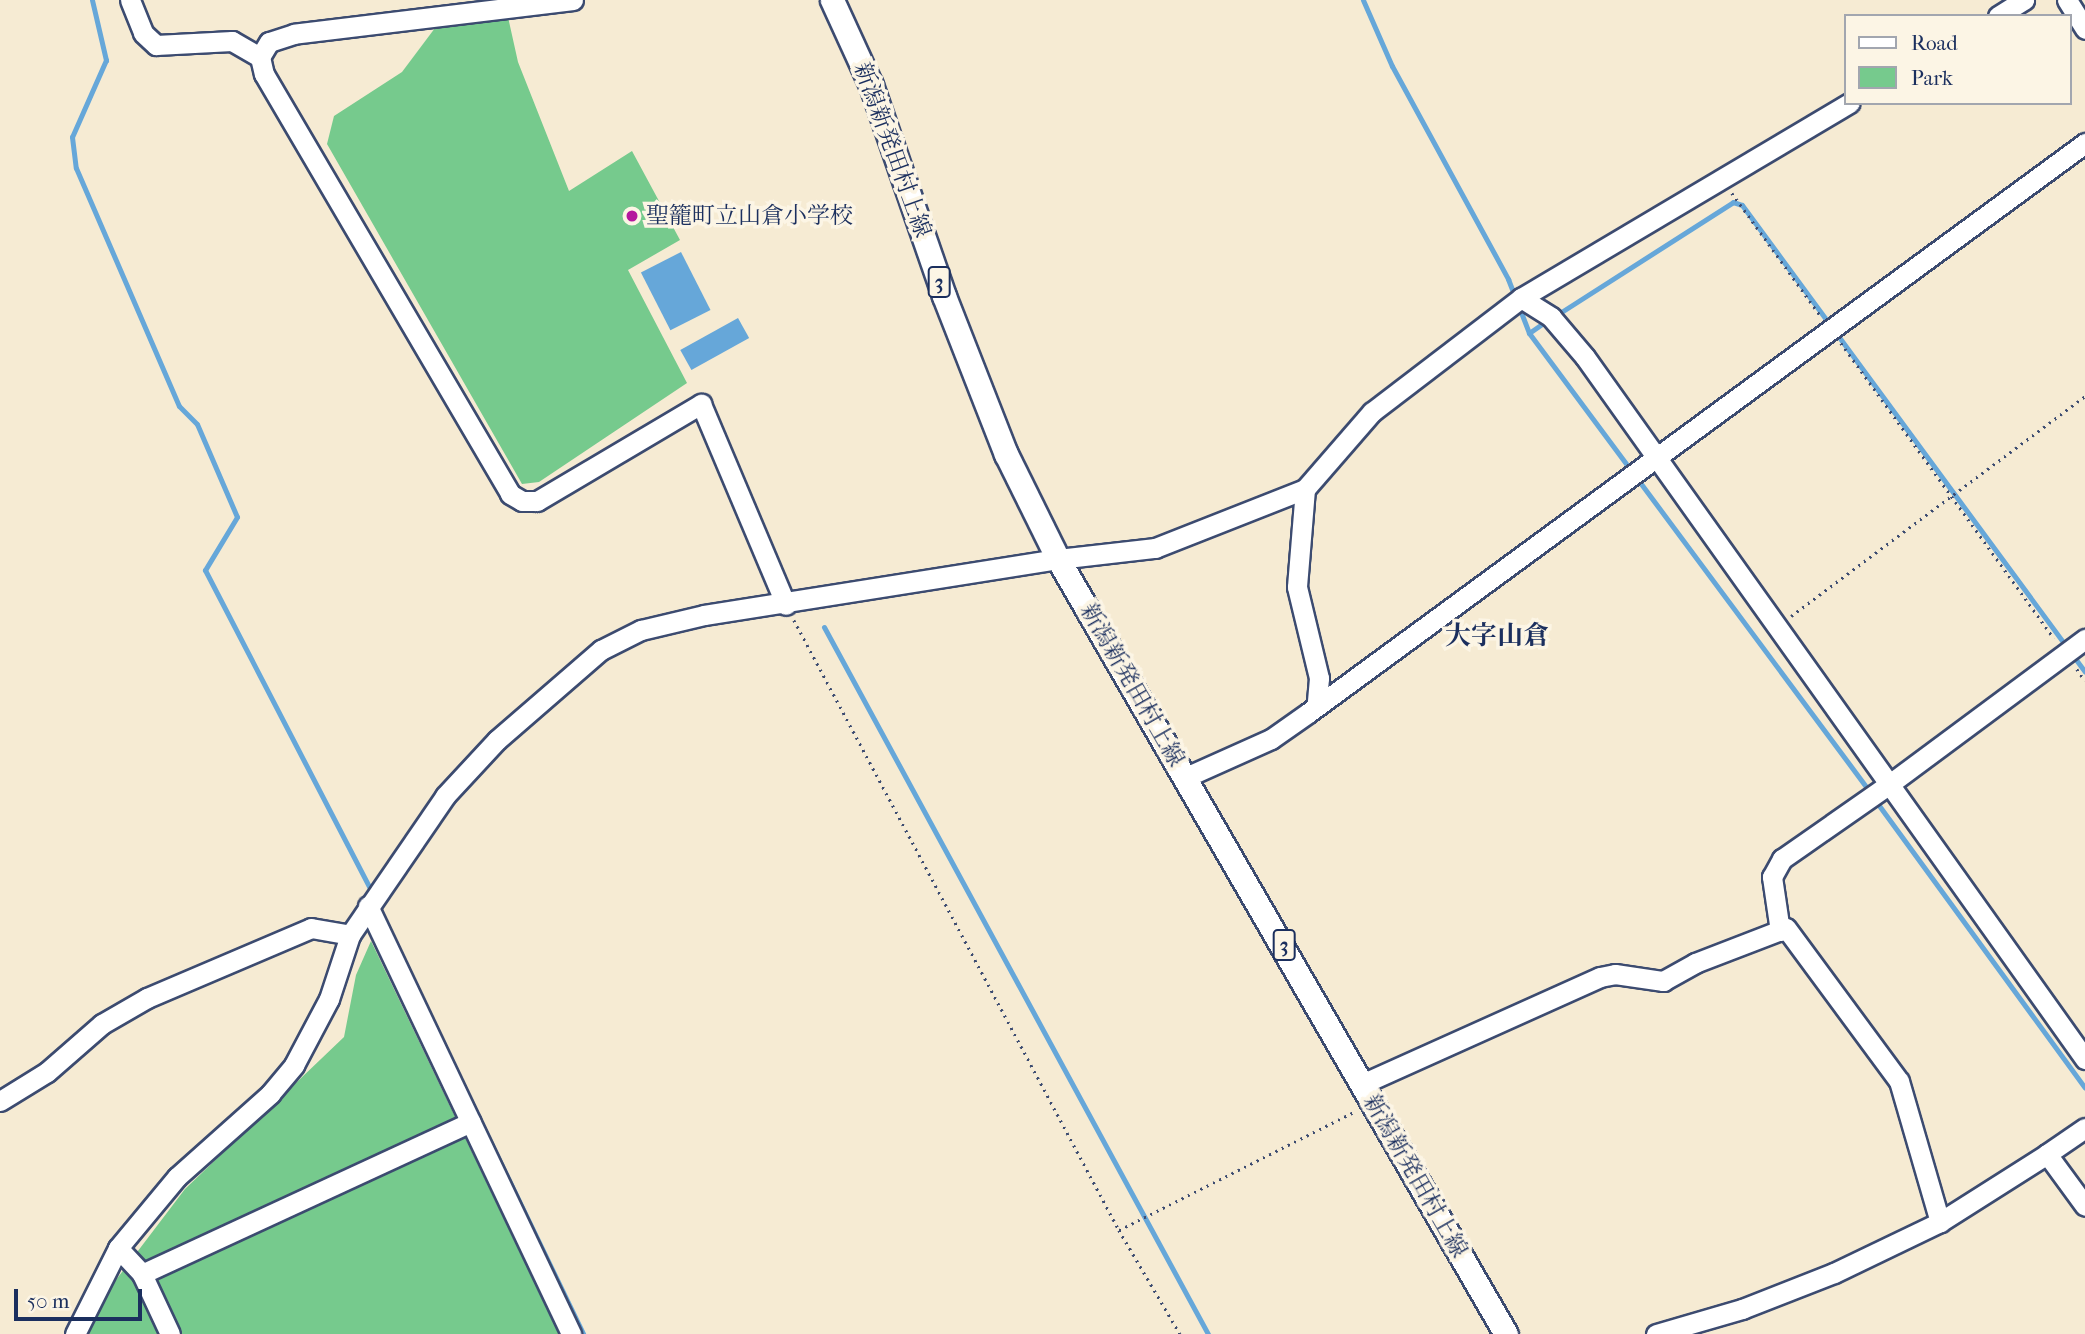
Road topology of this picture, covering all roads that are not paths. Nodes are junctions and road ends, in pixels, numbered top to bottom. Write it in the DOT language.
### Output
graph roads {
  1 [pos="130,0"];
  2 [pos="573,0"];
  3 [pos="832,0"];
  4 [pos="2024,0"];
  5 [pos="2067,0"];
  6 [pos="514,4"];
  7 [pos="2000,14"];
  8 [pos="2085,29"];
  9 [pos="260,57"];
  10 [pos="1847,105"];
  11 [pos="2085,143"];
  12 [pos="1521,298"];
  13 [pos="1653,458"];
  14 [pos="1305,489"];
  15 [pos="1058,559"];
  16 [pos="786,605"];
  17 [pos="2085,639"];
  18 [pos="1317,703"];
  19 [pos="1186,777"];
  20 [pos="1891,783"];
  21 [pos="368,906"];
  22 [pos="1780,931"];
  23 [pos="350,935"];
  24 [pos="2085,1059"];
  25 [pos="1367,1094"];
  26 [pos="0,1101"];
  27 [pos="471,1122"];
  28 [pos="2085,1128"];
  29 [pos="2047,1154"];
  30 [pos="2085,1206"];
  31 [pos="1940,1222"];
  32 [pos="118,1248"];
  33 [pos="142,1274"];
  34 [pos="75,1334"];
  35 [pos="170,1334"];
  36 [pos="571,1334"];
  37 [pos="1506,1334"];
  38 [pos="1656,1334"];
  1 -- 9 [label="street"];
  2 -- 6 [label="street"];
  3 -- 15 [label="main road, 新潟新発田村上線 / 3"];
  4 -- 7 [label="street"];
  5 -- 8 [label="street"];
  6 -- 9 [label="street"];
  9 -- 16 [label="street"];
  10 -- 12 [label="street"];
  11 -- 13 [label="street"];
  12 -- 13 [label="street"];
  12 -- 14 [label="street"];
  13 -- 18 [label="street"];
  13 -- 20 [label="street"];
  14 -- 15 [label="street"];
  14 -- 18 [label="street"];
  15 -- 16 [label="street"];
  15 -- 19 [label="main road, 新潟新発田村上線 / 3"];
  16 -- 21 [label="street"];
  17 -- 20 [label="street"];
  18 -- 19 [label="street"];
  19 -- 25 [label="main road, 新潟新発田村上線 / 3"];
  20 -- 22 [label="street"];
  20 -- 24 [label="street"];
  21 -- 23 [label="street"];
  21 -- 27 [label="street"];
  22 -- 25 [label="street"];
  22 -- 31 [label="street"];
  23 -- 26 [label="street"];
  23 -- 32 [label="street"];
  25 -- 37 [label="main road, 新潟新発田村上線 / 3"];
  27 -- 33 [label="street"];
  27 -- 36 [label="street"];
  28 -- 29 [label="street"];
  29 -- 30 [label="street"];
  29 -- 31 [label="street"];
  31 -- 38 [label="street"];
  32 -- 33 [label="street"];
  32 -- 34 [label="street"];
  33 -- 35 [label="street"];
}
